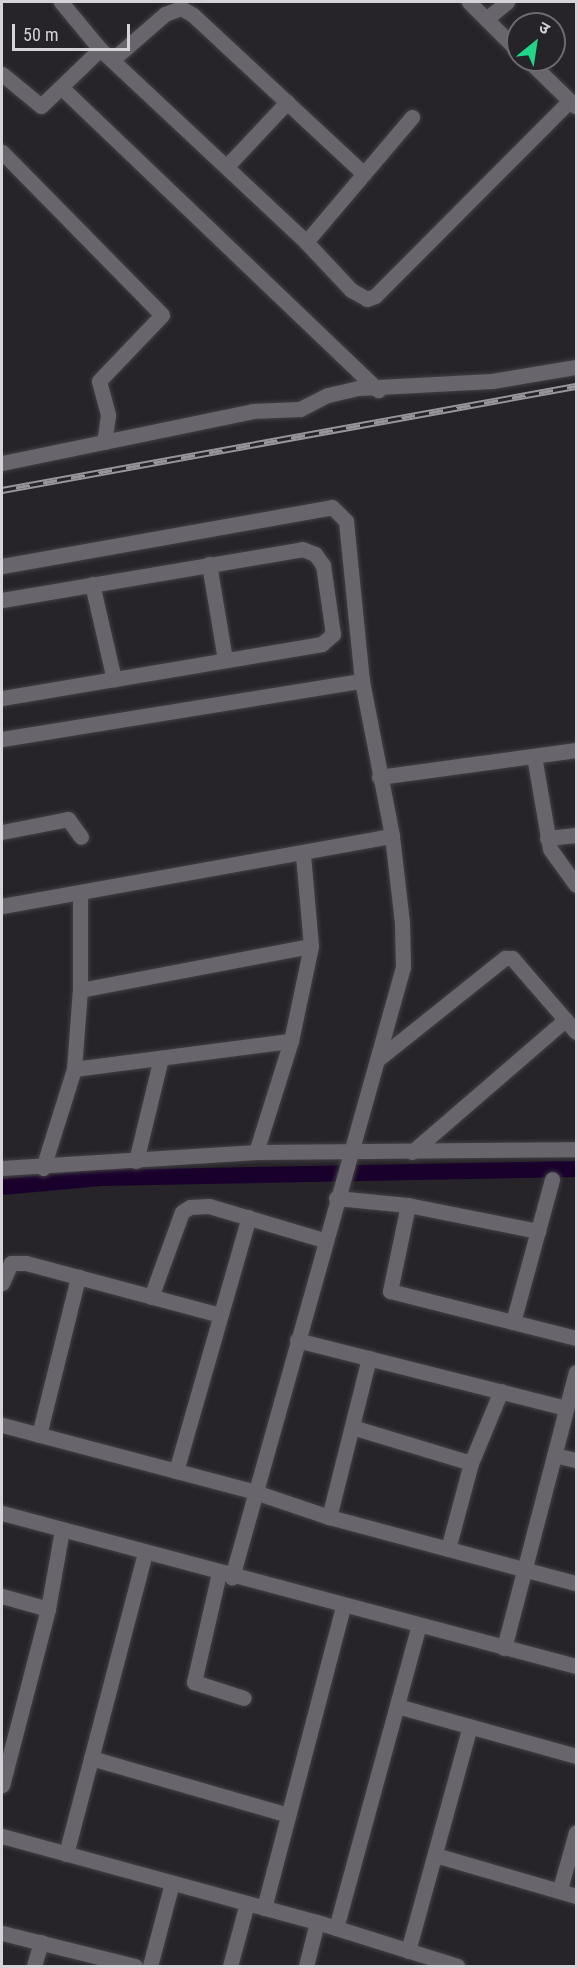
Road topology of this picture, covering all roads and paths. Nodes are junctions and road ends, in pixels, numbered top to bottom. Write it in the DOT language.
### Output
graph roads {
  1 [pos="61,2"];
  2 [pos="469,2"];
  3 [pos="507,2"];
  4 [pos="486,19"];
  5 [pos="506,39"];
  6 [pos="106,55"];
  7 [pos="540,72"];
  8 [pos="2,74"];
  9 [pos="63,89"];
  10 [pos="287,102"];
  11 [pos="573,104"];
  12 [pos="412,117"];
  13 [pos="2,152"];
  14 [pos="227,166"];
  15 [pos="363,173"];
  16 [pos="306,242"];
  17 [pos="576,367"];
  18 [pos="378,390"];
  19 [pos="104,442"];
  20 [pos="2,463"];
  21 [pos="209,564"];
  22 [pos="2,567"];
  23 [pos="92,584"];
  24 [pos="2,600"];
  25 [pos="225,660"];
  26 [pos="114,679"];
  27 [pos="362,681"];
  28 [pos="2,698"];
  29 [pos="2,739"];
  30 [pos="576,750"];
  31 [pos="534,756"];
  32 [pos="379,777"];
  33 [pos="2,832"];
  34 [pos="576,835"];
  35 [pos="392,836"];
  36 [pos="81,837"];
  37 [pos="547,838"];
  38 [pos="303,855"];
  39 [pos="576,885"];
  40 [pos="80,895"];
  41 [pos="2,906"];
  42 [pos="310,946"];
  43 [pos="80,990"];
  44 [pos="566,1019"];
  45 [pos="576,1032"];
  46 [pos="291,1041"];
  47 [pos="161,1058"];
  48 [pos="377,1060"];
  49 [pos="74,1069"];
  50 [pos="576,1149"];
  51 [pos="256,1152"];
  52 [pos="412,1152"];
  53 [pos="348,1153"];
  54 [pos="136,1161"];
  55 [pos="2,1168"];
  56 [pos="43,1168"];
  57 [pos="552,1179"];
  58 [pos="336,1195"];
  59 [pos="408,1206"];
  60 [pos="249,1217"];
  61 [pos="538,1231"];
  62 [pos="324,1240"];
  63 [pos="78,1277"];
  64 [pos="2,1283"];
  65 [pos="151,1297"];
  66 [pos="220,1315"];
  67 [pos="513,1322"];
  68 [pos="576,1338"];
  69 [pos="297,1340"];
  70 [pos="369,1358"];
  71 [pos="576,1372"];
  72 [pos="501,1391"];
  73 [pos="566,1408"];
  74 [pos="2,1425"];
  75 [pos="352,1427"];
  76 [pos="39,1435"];
  77 [pos="554,1455"];
  78 [pos="576,1460"];
  79 [pos="471,1463"];
  80 [pos="176,1471"];
  81 [pos="255,1492"];
  82 [pos="2,1513"];
  83 [pos="329,1517"];
  84 [pos="62,1530"];
  85 [pos="448,1549"];
  86 [pos="145,1553"];
  87 [pos="524,1569"];
  88 [pos="225,1575"];
  89 [pos="576,1583"];
  90 [pos="2,1596"];
  91 [pos="343,1606"];
  92 [pos="48,1609"];
  93 [pos="419,1625"];
  94 [pos="504,1648"];
  95 [pos="576,1666"];
  96 [pos="244,1698"];
  97 [pos="397,1706"];
  98 [pos="470,1726"];
  99 [pos="7,1739"];
  100 [pos="576,1756"];
  101 [pos="91,1758"];
  102 [pos="2,1785"];
  103 [pos="288,1815"];
  104 [pos="576,1832"];
  105 [pos="2,1836"];
  106 [pos="66,1854"];
  107 [pos="435,1855"];
  108 [pos="172,1883"];
  109 [pos="560,1889"];
  110 [pos="576,1896"];
  111 [pos="248,1903"];
  112 [pos="264,1908"];
  113 [pos="317,1922"];
  114 [pos="336,1928"];
  115 [pos="2,1933"];
  116 [pos="40,1942"];
  117 [pos="408,1951"];
  118 [pos="34,1966"];
  119 [pos="135,1966"];
  120 [pos="150,1966"];
  121 [pos="230,1966"];
  122 [pos="306,1966"];
  123 [pos="457,1966"];
  1 -- 6 [label="street"];
  2 -- 4 [label="street"];
  3 -- 4 [label="street"];
  4 -- 5 [label="street"];
  6 -- 9 [label="street"];
  6 -- 10 [label="street"];
  6 -- 14 [label="street"];
  7 -- 11 [label="street"];
  8 -- 9 [label="street"];
  9 -- 18 [label="street"];
  10 -- 14 [label="street"];
  10 -- 15 [label="street"];
  11 -- 16 [label="street"];
  12 -- 15 [label="street"];
  13 -- 19 [label="street"];
  14 -- 16 [label="street"];
  15 -- 16 [label="street"];
  17 -- 18 [label="street"];
  18 -- 19 [label="street"];
  19 -- 20 [label="street"];
  21 -- 23 [label="street"];
  21 -- 25 [label="street"];
  21 -- 25 [label="street"];
  22 -- 27 [label="street"];
  23 -- 24 [label="street"];
  23 -- 26 [label="street"];
  25 -- 26 [label="street"];
  26 -- 28 [label="street"];
  27 -- 29 [label="street"];
  27 -- 32 [label="street"];
  30 -- 31 [label="street"];
  31 -- 32 [label="street"];
  31 -- 37 [label="street"];
  32 -- 35 [label="street"];
  33 -- 36 [label="street"];
  34 -- 37 [label="street"];
  35 -- 38 [label="street"];
  35 -- 48 [label="street"];
  37 -- 39 [label="street"];
  38 -- 40 [label="street"];
  38 -- 42 [label="street"];
  40 -- 41 [label="street"];
  40 -- 43 [label="street"];
  42 -- 43 [label="street"];
  42 -- 46 [label="street"];
  43 -- 49 [label="street"];
  44 -- 45 [label="street"];
  44 -- 48 [label="street"];
  44 -- 52 [label="street"];
  46 -- 47 [label="street"];
  46 -- 51 [label="street"];
  47 -- 49 [label="street"];
  47 -- 54 [label="street"];
  48 -- 53 [label="street"];
  49 -- 56 [label="street"];
  50 -- 52 [label="street"];
  51 -- 53 [label="street"];
  51 -- 54 [label="street"];
  52 -- 53 [label="street"];
  53 -- 58 [label="street"];
  54 -- 56 [label="street"];
  55 -- 56 [label="street"];
  57 -- 61 [label="street"];
  58 -- 59 [label="street"];
  58 -- 62 [label="street"];
  59 -- 61 [label="street"];
  59 -- 67 [label="street"];
  60 -- 62 [label="street"];
  60 -- 65 [label="street"];
  60 -- 66 [label="street"];
  61 -- 67 [label="street"];
  62 -- 69 [label="street"];
  63 -- 64 [label="street"];
  63 -- 65 [label="street"];
  63 -- 76 [label="street"];
  65 -- 66 [label="street"];
  66 -- 80 [label="street"];
  67 -- 68 [label="street"];
  69 -- 70 [label="street"];
  69 -- 81 [label="street"];
  70 -- 72 [label="street"];
  70 -- 75 [label="street"];
  71 -- 73 [label="street"];
  72 -- 73 [label="street"];
  72 -- 79 [label="street"];
  73 -- 77 [label="street"];
  74 -- 76 [label="street"];
  75 -- 79 [label="street"];
  75 -- 83 [label="street"];
  76 -- 80 [label="street"];
  77 -- 78 [label="street"];
  77 -- 87 [label="street"];
  79 -- 85 [label="street"];
  80 -- 81 [label="street"];
  81 -- 83 [label="street"];
  81 -- 88 [label="street"];
  82 -- 84 [label="street"];
  83 -- 85 [label="street"];
  84 -- 86 [label="street"];
  84 -- 92 [label="street"];
  85 -- 87 [label="street"];
  86 -- 88 [label="street"];
  86 -- 101 [label="street"];
  87 -- 89 [label="street"];
  87 -- 94 [label="street"];
  88 -- 91 [label="street"];
  88 -- 96 [label="street"];
  90 -- 92 [label="street"];
  91 -- 93 [label="street"];
  91 -- 103 [label="street"];
  92 -- 99 [label="street"];
  93 -- 94 [label="street"];
  93 -- 97 [label="street"];
  94 -- 95 [label="street"];
  97 -- 98 [label="street"];
  97 -- 114 [label="street"];
  98 -- 100 [label="street"];
  98 -- 107 [label="street"];
  99 -- 102 [label="street"];
  101 -- 103 [label="street"];
  101 -- 106 [label="street"];
  103 -- 112 [label="street"];
  104 -- 109 [label="street"];
  105 -- 106 [label="street"];
  106 -- 108 [label="street"];
  107 -- 109 [label="street"];
  107 -- 117 [label="street"];
  108 -- 111 [label="street"];
  108 -- 120 [label="street"];
  109 -- 110 [label="street"];
  111 -- 112 [label="street"];
  111 -- 121 [label="street"];
  112 -- 113 [label="street"];
  113 -- 114 [label="street"];
  113 -- 122 [label="street"];
  114 -- 117 [label="street"];
  115 -- 116 [label="street"];
  116 -- 118 [label="street"];
  116 -- 119 [label="street"];
  117 -- 123 [label="street"];
}
